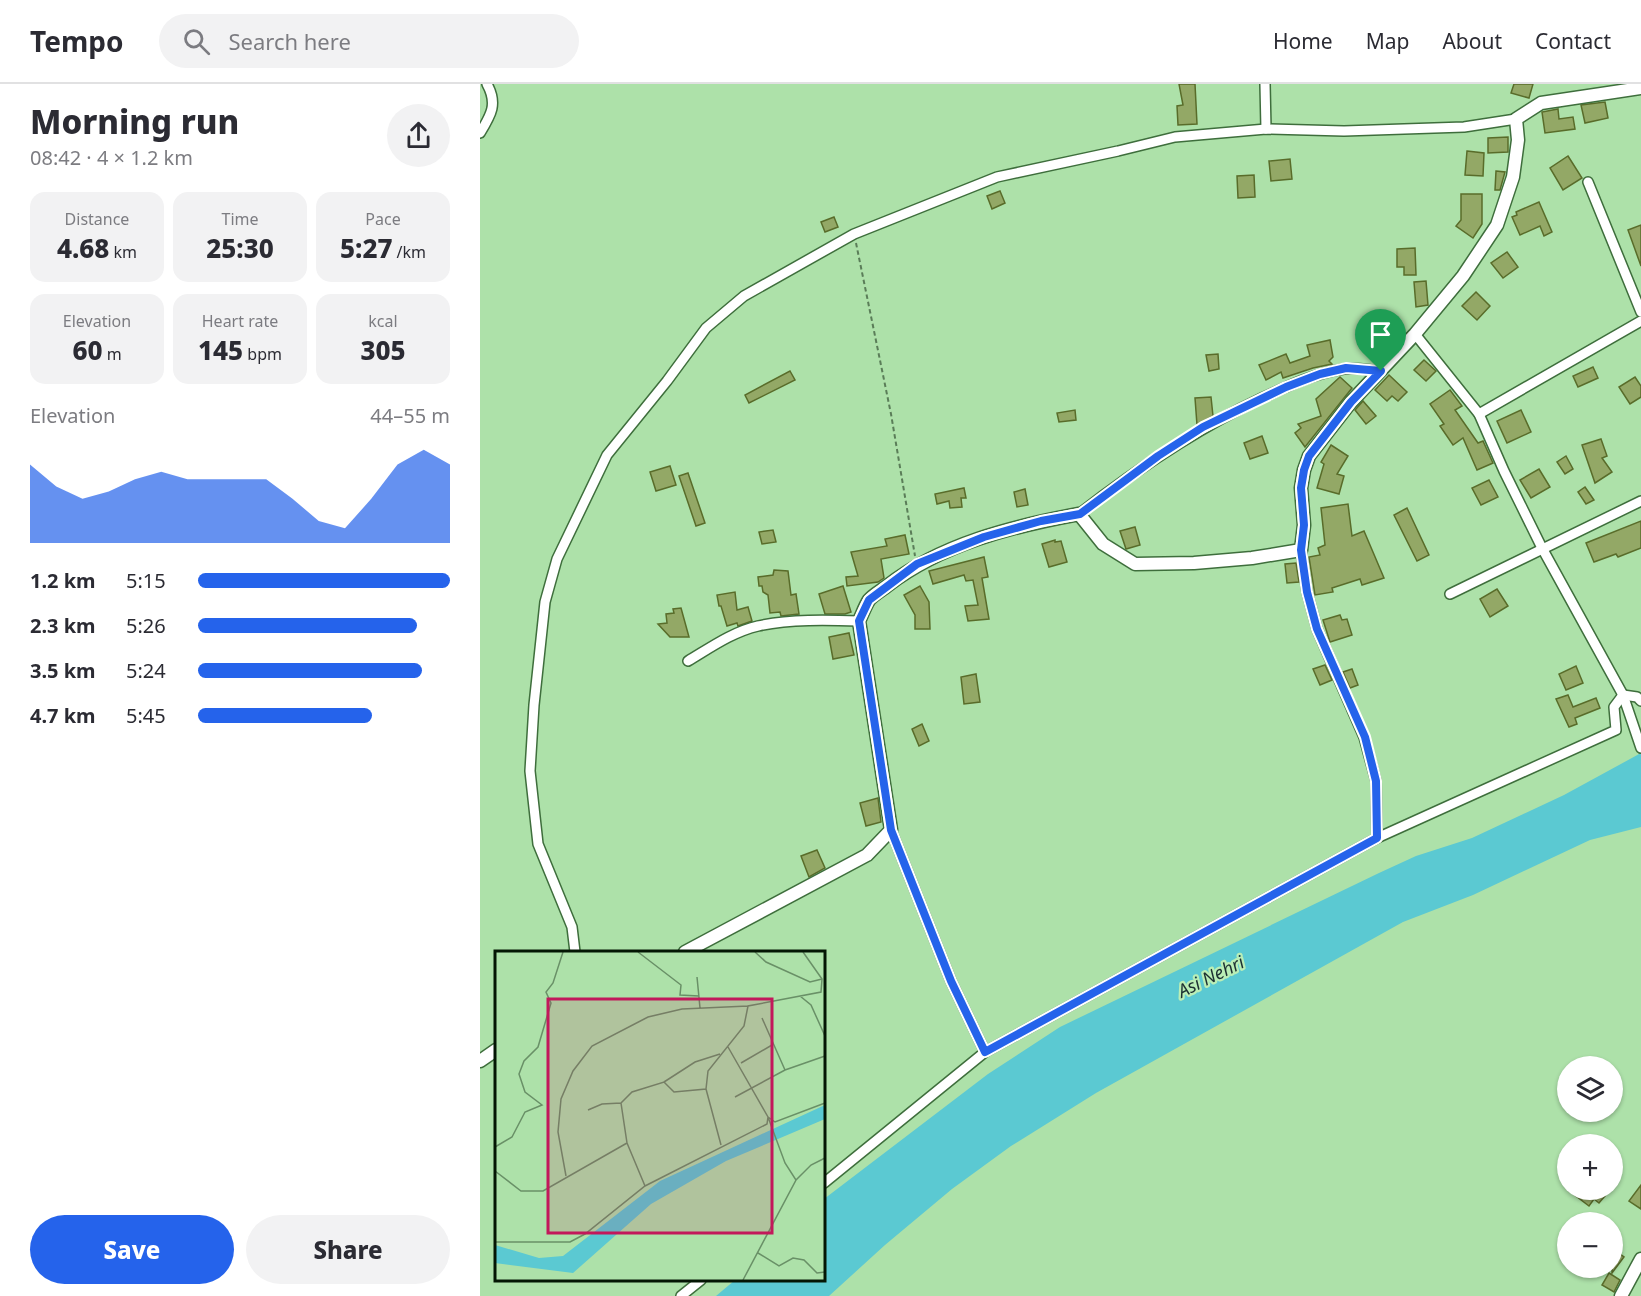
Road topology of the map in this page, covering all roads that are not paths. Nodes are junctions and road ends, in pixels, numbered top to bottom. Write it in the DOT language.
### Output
graph roads {
  1 [pos="487,84"];
  2 [pos="1265,84"];
  3 [pos="1641,88"];
  4 [pos="1516,119"];
  5 [pos="1266,129"];
  6 [pos="480,133"];
  7 [pos="1588,182"];
  8 [pos="1641,312"];
  9 [pos="1641,321"];
  10 [pos="1415,334"];
  11 [pos="1381,371"];
  12 [pos="1479,414"];
  13 [pos="1641,501"];
  14 [pos="1080,514"];
  15 [pos="1542,548"];
  16 [pos="1301,550"];
  17 [pos="1450,594"];
  18 [pos="859,621"];
  19 [pos="688,661"];
  20 [pos="1623,695"];
  21 [pos="1641,701"];
  22 [pos="1640,747"];
  23 [pos="891,830"];
  24 [pos="1377,838"];
  25 [pos="575,951"];
  26 [pos="687,951"];
  27 [pos="495,1051"];
  28 [pos="985,1052"];
  29 [pos="480,1061"];
  30 [pos="825,1182"];
  31 [pos="1641,1259"];
  32 [pos="700,1281"];
  33 [pos="681,1296"];
  34 [pos="1621,1296"];
  1 -- 6 [label="street"];
  2 -- 5 [label="street"];
  3 -- 4 [label="street"];
  4 -- 5 [label="street"];
  4 -- 10 [label="street"];
  5 -- 25 [label="street"];
  7 -- 8 [label="street"];
  9 -- 12 [label="street"];
  10 -- 11 [label="street"];
  10 -- 12 [label="street"];
  11 -- 14 [label="street"];
  11 -- 16 [label="street"];
  12 -- 15 [label="street"];
  13 -- 15 [label="street"];
  14 -- 16 [label="street"];
  14 -- 18 [label="street"];
  15 -- 17 [label="street"];
  15 -- 20 [label="street"];
  16 -- 24 [label="street"];
  18 -- 19 [label="street"];
  18 -- 23 [label="street"];
  20 -- 21 [label="street"];
  20 -- 22 [label="street"];
  20 -- 24 [label="street"];
  23 -- 26 [label="street"];
  23 -- 28 [label="street"];
  24 -- 28 [label="street"];
  27 -- 29 [label="street"];
  28 -- 30 [label="street"];
  31 -- 34 [label="street"];
  32 -- 33 [label="street"];
}
